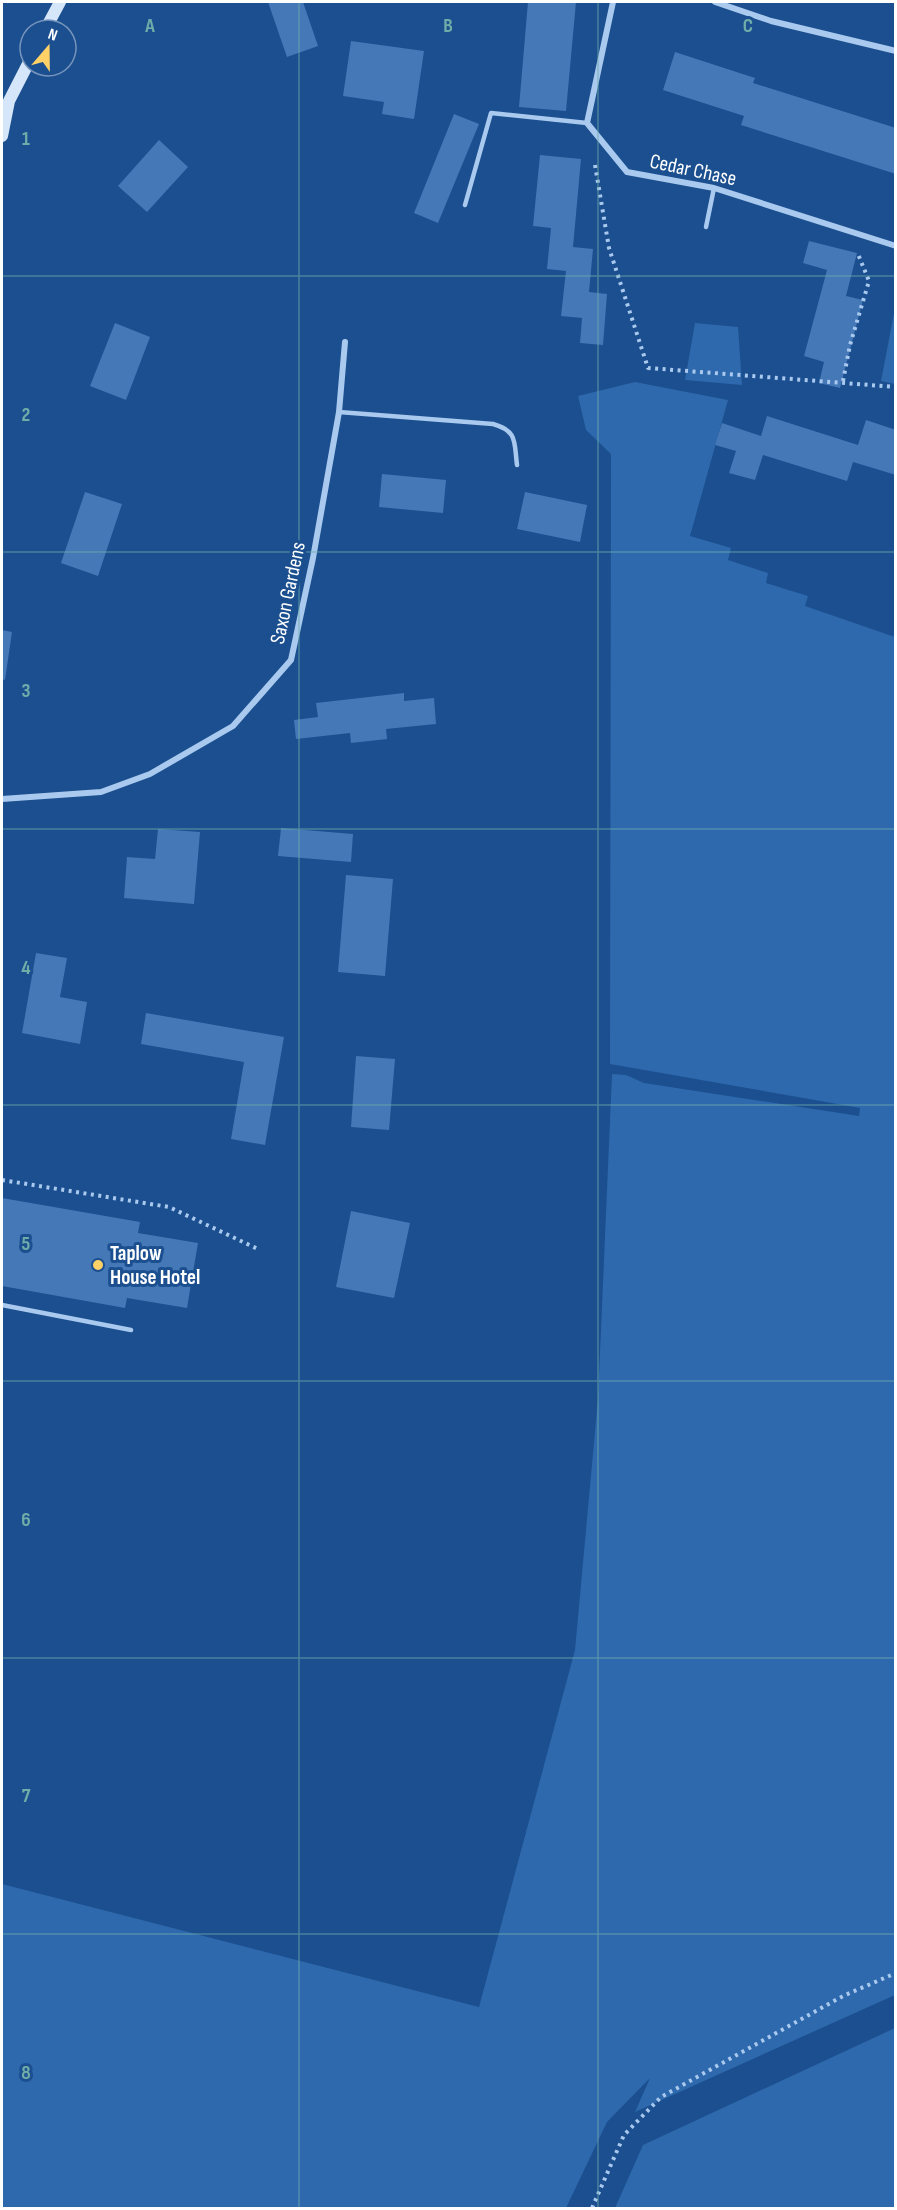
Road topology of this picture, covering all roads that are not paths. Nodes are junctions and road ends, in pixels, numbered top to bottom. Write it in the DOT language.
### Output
graph roads {
  1 [pos="60,2"];
  2 [pos="613,2"];
  3 [pos="715,2"];
  4 [pos="51,18"];
  5 [pos="896,51"];
  6 [pos="21,78"];
  7 [pos="587,123"];
  8 [pos="2,136"];
  9 [pos="714,188"];
  10 [pos="465,205"];
  11 [pos="706,227"];
  12 [pos="896,246"];
  13 [pos="345,342"];
  14 [pos="339,412"];
  15 [pos="517,465"];
  16 [pos="2,799"];
  17 [pos="2,1305"];
  18 [pos="131,1330"];
  1 -- 4 [label="street"];
  2 -- 7 [label="street"];
  3 -- 5 [label="street"];
  6 -- 8 [label="street"];
  7 -- 9 [label="street, Cedar Chase"];
  7 -- 10 [label="lane"];
  9 -- 11 [label="lane"];
  9 -- 12 [label="street, Cedar Chase"];
  13 -- 14 [label="street, Saxon Gardens"];
  14 -- 15 [label="lane"];
  14 -- 16 [label="street, Saxon Gardens"];
  17 -- 18 [label="lane"];
}
